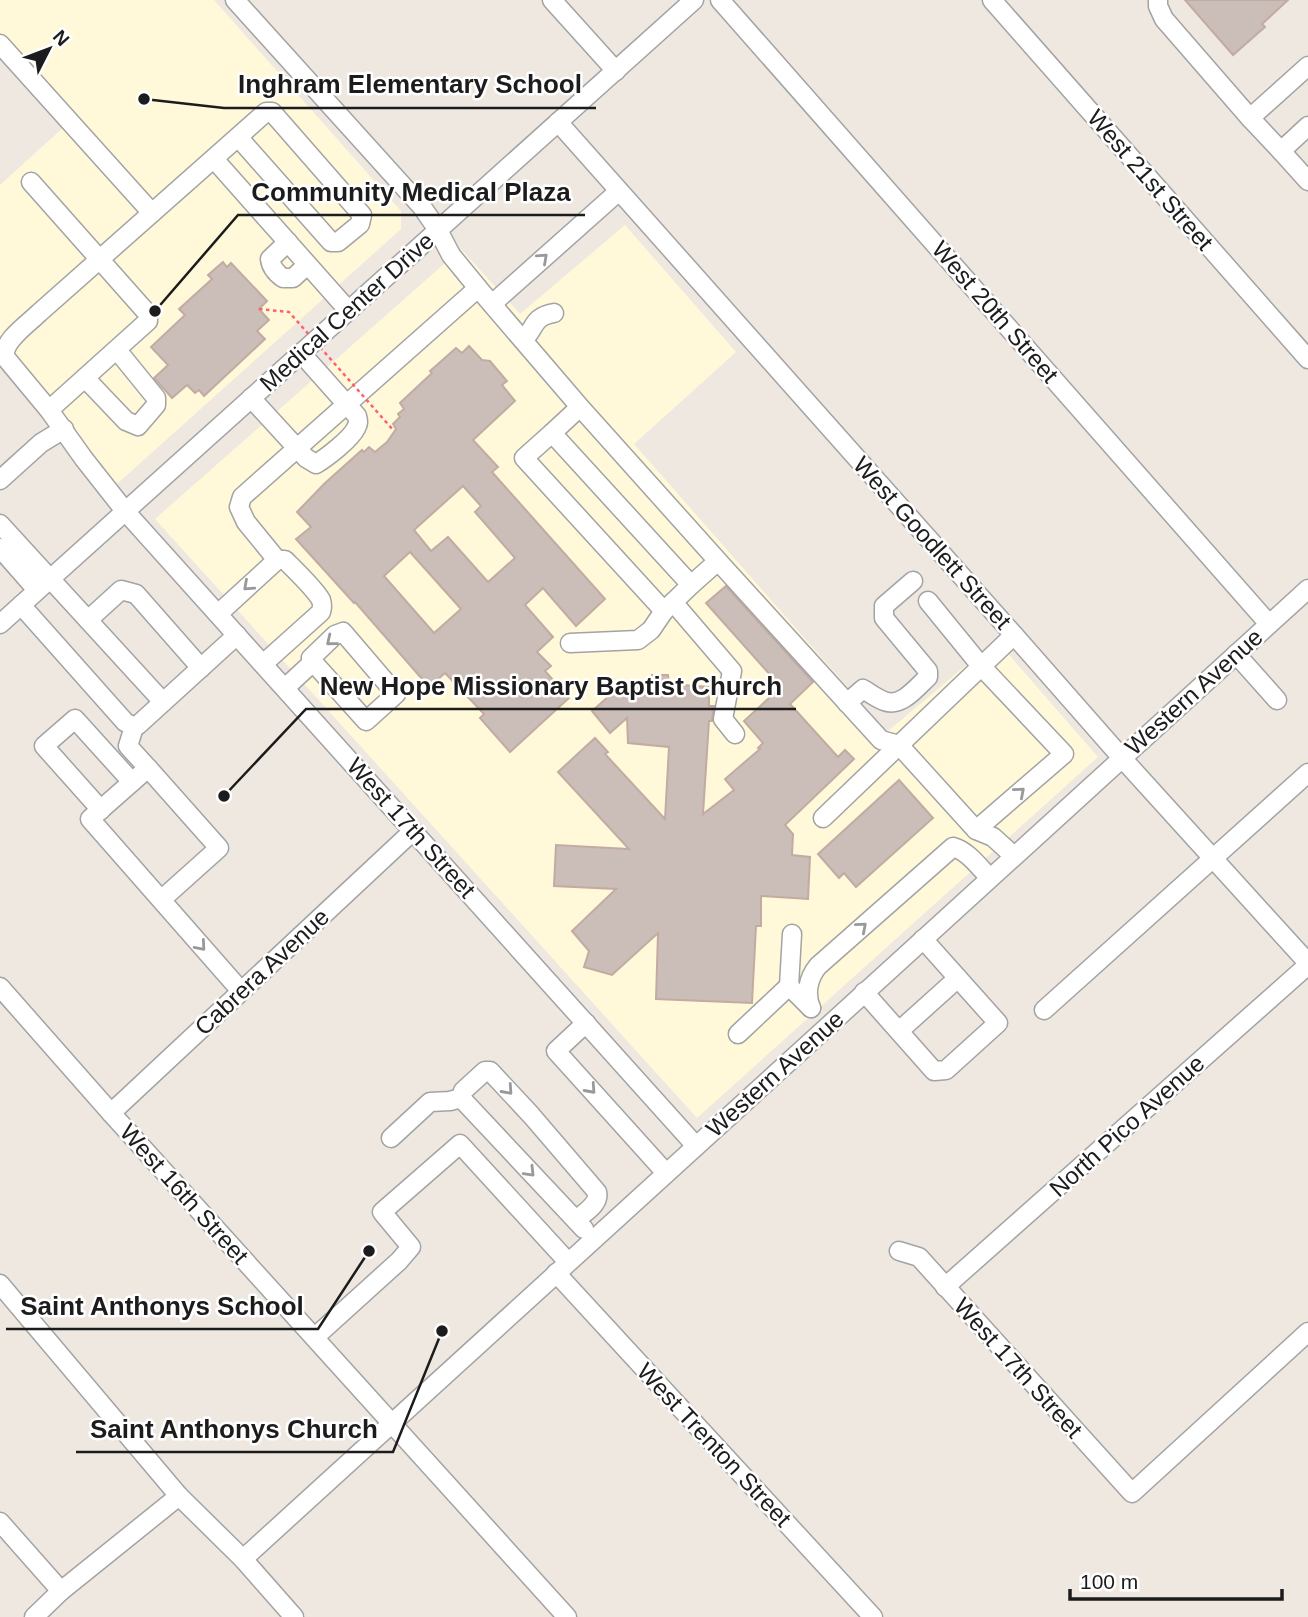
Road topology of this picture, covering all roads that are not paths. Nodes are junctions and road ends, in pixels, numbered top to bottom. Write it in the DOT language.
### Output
graph roads {
  1 [pos="236,0"];
  2 [pos="552,0"];
  3 [pos="694,0"];
  4 [pos="720,0"];
  5 [pos="992,0"];
  6 [pos="1158,0"];
  7 [pos="0,44"];
  8 [pos="1308,66"];
  9 [pos="616,71"];
  10 [pos="1250,118"];
  11 [pos="558,122"];
  12 [pos="1308,126"];
  13 [pos="238,137"];
  14 [pos="1281,151"];
  15 [pos="214,159"];
  16 [pos="1308,181"];
  17 [pos="31,182"];
  18 [pos="619,191"];
  19 [pos="152,213"];
  20 [pos="438,230"];
  21 [pos="288,242"];
  22 [pos="101,260"];
  23 [pos="307,265"];
  24 [pos="478,288"];
  25 [pos="492,304"];
  26 [pos="348,310"];
  27 [pos="554,313"];
  28 [pos="526,337"];
  29 [pos="117,350"];
  30 [pos="301,353"];
  31 [pos="1308,359"];
  32 [pos="85,378"];
  33 [pos="251,398"];
  34 [pos="346,404"];
  35 [pos="580,407"];
  36 [pos="49,410"];
  37 [pos="64,429"];
  38 [pos="552,433"];
  39 [pos="298,449"];
  40 [pos="0,480"];
  41 [pos="125,510"];
  42 [pos="0,524"];
  43 [pos="0,548"];
  44 [pos="277,560"];
  45 [pos="718,561"];
  46 [pos="914,580"];
  47 [pos="44,584"];
  48 [pos="691,585"];
  49 [pos="1308,589"];
  50 [pos="928,601"];
  51 [pos="20,605"];
  52 [pos="669,606"];
  53 [pos="218,614"];
  54 [pos="88,620"];
  55 [pos="0,624"];
  56 [pos="1269,624"];
  57 [pos="237,635"];
  58 [pos="1014,635"];
  59 [pos="569,643"];
  60 [pos="1236,654"];
  61 [pos="313,662"];
  62 [pos="263,664"];
  63 [pos="981,666"];
  64 [pos="201,668"];
  65 [pos="285,688"];
  66 [pos="1277,700"];
  67 [pos="163,702"];
  68 [pos="847,703"];
  69 [pos="134,727"];
  70 [pos="735,734"];
  71 [pos="899,745"];
  72 [pos="128,746"];
  73 [pos="107,754"];
  74 [pos="1122,758"];
  75 [pos="148,768"];
  76 [pos="1308,773"];
  77 [pos="132,782"];
  78 [pos="101,810"];
  79 [pos="822,818"];
  80 [pos="976,830"];
  81 [pos="413,831"];
  82 [pos="1014,856"];
  83 [pos="1214,859"];
  84 [pos="990,878"];
  85 [pos="161,900"];
  86 [pos="792,934"];
  87 [pos="923,939"];
  88 [pos="1308,964"];
  89 [pos="958,978"];
  90 [pos="789,986"];
  91 [pos="0,987"];
  92 [pos="241,991"];
  93 [pos="864,992"];
  94 [pos="811,1008"];
  95 [pos="1044,1010"];
  96 [pos="586,1023"];
  97 [pos="828,1026"];
  98 [pos="899,1031"];
  99 [pos="738,1034"];
  100 [pos="461,1098"];
  101 [pos="111,1113"];
  102 [pos="483,1123"];
  103 [pos="391,1138"];
  104 [pos="460,1144"];
  105 [pos="696,1146"];
  106 [pos="666,1173"];
  107 [pos="576,1220"];
  108 [pos="593,1239"];
  109 [pos="899,1251"];
  110 [pos="562,1268"];
  111 [pos="0,1284"];
  112 [pos="945,1287"];
  113 [pos="1308,1332"];
  114 [pos="315,1337"];
  115 [pos="392,1422"];
  116 [pos="179,1496"];
  117 [pos="0,1522"];
  118 [pos="243,1559"];
  119 [pos="61,1591"];
  120 [pos="34,1617"];
  121 [pos="294,1617"];
  122 [pos="567,1617"];
  123 [pos="873,1617"];
  1 -- 20 [label="street"];
  2 -- 9 [label="street"];
  3 -- 9 [label="street, Medical Center Drive"];
  4 -- 56 [label="street, West 20th Street"];
  5 -- 31 [label="street, West 21st Street"];
  6 -- 10 [label="street"];
  7 -- 19 [label="street"];
  8 -- 10 [label="street"];
  9 -- 11 [label="street, Medical Center Drive"];
  10 -- 14 [label="street"];
  11 -- 18 [label="street, West Goodlett Street"];
  11 -- 20 [label="street, Medical Center Drive"];
  12 -- 14 [label="street"];
  13 -- 13 [label="street"];
  13 -- 15 [label="street"];
  14 -- 16 [label="street"];
  15 -- 19 [label="street"];
  15 -- 21 [label="street"];
  17 -- 22 [label="street"];
  25 -- 18 [label="street, one-way"];
  18 -- 58 [label="street, West Goodlett Street"];
  19 -- 22 [label="street"];
  20 -- 24 [label="street"];
  20 -- 26 [label="street, Medical Center Drive"];
  21 -- 23 [label="street"];
  21 -- 23 [label="street"];
  22 -- 29 [label="street"];
  22 -- 36 [label="street, West 17th Street"];
  23 -- 26 [label="street"];
  24 -- 25 [label="street"];
  24 -- 34 [label="street"];
  25 -- 28 [label="street"];
  26 -- 30 [label="street, Medical Center Drive"];
  27 -- 28 [label="street"];
  28 -- 35 [label="street"];
  29 -- 32 [label="street"];
  29 -- 32 [label="street"];
  30 -- 33 [label="street, Medical Center Drive"];
  30 -- 34 [label="street"];
  32 -- 36 [label="street"];
  33 -- 39 [label="street"];
  33 -- 41 [label="street, Medical Center Drive"];
  34 -- 39 [label="street"];
  34 -- 39 [label="street"];
  35 -- 38 [label="street"];
  35 -- 45 [label="street"];
  36 -- 37 [label="street, West 17th Street"];
  37 -- 40 [label="street"];
  37 -- 41 [label="street, West 17th Street"];
  38 -- 48 [label="street"];
  38 -- 52 [label="street"];
  39 -- 44 [label="street"];
  41 -- 47 [label="street, Medical Center Drive"];
  41 -- 53 [label="street, West 17th Street"];
  42 -- 47 [label="street"];
  43 -- 47 [label="street"];
  44 -- 53 [label="street, one-way"];
  44 -- 62 [label="street"];
  45 -- 48 [label="street"];
  45 -- 68 [label="street"];
  46 -- 68 [label="street"];
  47 -- 51 [label="street, Medical Center Drive"];
  47 -- 54 [label="street"];
  48 -- 52 [label="street"];
  49 -- 56 [label="street, Western Avenue"];
  50 -- 63 [label="street"];
  51 -- 55 [label="street, Medical Center Drive"];
  51 -- 69 [label="street"];
  52 -- 59 [label="street"];
  52 -- 70 [label="street"];
  53 -- 57 [label="street, West 17th Street"];
  54 -- 64 [label="street"];
  54 -- 67 [label="street"];
  56 -- 60 [label="street, Western Avenue"];
  57 -- 62 [label="street, West 17th Street"];
  57 -- 64 [label="street"];
  58 -- 63 [label="street"];
  58 -- 74 [label="street, West Goodlett Street"];
  60 -- 66 [label="street"];
  60 -- 74 [label="street, Western Avenue"];
  61 -- 61 [label="street, one-way"];
  61 -- 65 [label="street"];
  62 -- 65 [label="street, West 17th Street"];
  63 -- 71 [label="street"];
  80 -- 63 [label="street, one-way"];
  64 -- 67 [label="street"];
  65 -- 81 [label="street, West 17th Street"];
  67 -- 69 [label="street"];
  68 -- 71 [label="street"];
  69 -- 72 [label="street"];
  71 -- 79 [label="street"];
  71 -- 80 [label="street"];
  72 -- 73 [label="street"];
  72 -- 75 [label="street"];
  73 -- 77 [label="street"];
  73 -- 78 [label="street"];
  74 -- 82 [label="street, Western Avenue"];
  74 -- 83 [label="street, West Goodlett Street"];
  75 -- 77 [label="street"];
  75 -- 85 [label="street"];
  76 -- 83 [label="street"];
  77 -- 78 [label="street"];
  78 -- 85 [label="street"];
  80 -- 82 [label="street"];
  81 -- 92 [label="street, Cabrera Avenue"];
  81 -- 96 [label="street, West 17th Street"];
  82 -- 84 [label="street, Western Avenue"];
  83 -- 88 [label="street, West Goodlett Street"];
  83 -- 95 [label="street"];
  84 -- 87 [label="street, Western Avenue"];
  94 -- 84 [label="street, one-way"];
  85 -- 92 [label="street, one-way"];
  86 -- 90 [label="street"];
  87 -- 89 [label="street"];
  87 -- 93 [label="street, Western Avenue"];
  88 -- 112 [label="street, North Pico Avenue"];
  89 -- 98 [label="street"];
  89 -- 98 [label="street"];
  90 -- 94 [label="street"];
  90 -- 99 [label="street"];
  91 -- 101 [label="street, West 16th Street"];
  92 -- 101 [label="street, Cabrera Avenue"];
  93 -- 97 [label="street, Western Avenue"];
  93 -- 98 [label="street"];
  94 -- 97 [label="street"];
  96 -- 105 [label="street, West 17th Street"];
  96 -- 106 [label="street, one-way"];
  97 -- 105 [label="street, Western Avenue"];
  100 -- 102 [label="street"];
  100 -- 103 [label="street"];
  100 -- 107 [label="street, one-way"];
  101 -- 114 [label="street, West 16th Street"];
  102 -- 104 [label="street"];
  102 -- 107 [label="street, one-way"];
  104 -- 110 [label="street, West Trenton Street"];
  104 -- 114 [label="street"];
  105 -- 106 [label="street, Western Avenue"];
  106 -- 108 [label="street, Western Avenue"];
  107 -- 108 [label="street"];
  108 -- 110 [label="street, Western Avenue"];
  109 -- 112 [label="street, West 17th Street"];
  110 -- 115 [label="street, Western Avenue"];
  110 -- 123 [label="street, West Trenton Street"];
  111 -- 116 [label="street"];
  112 -- 113 [label="street, West 17th Street"];
  114 -- 115 [label="street, West 16th Street"];
  115 -- 118 [label="street, Western Avenue"];
  115 -- 122 [label="street, West 16th Street"];
  116 -- 118 [label="street"];
  116 -- 119 [label="street"];
  117 -- 119 [label="street"];
  118 -- 121 [label="street"];
  119 -- 120 [label="street"];
}
